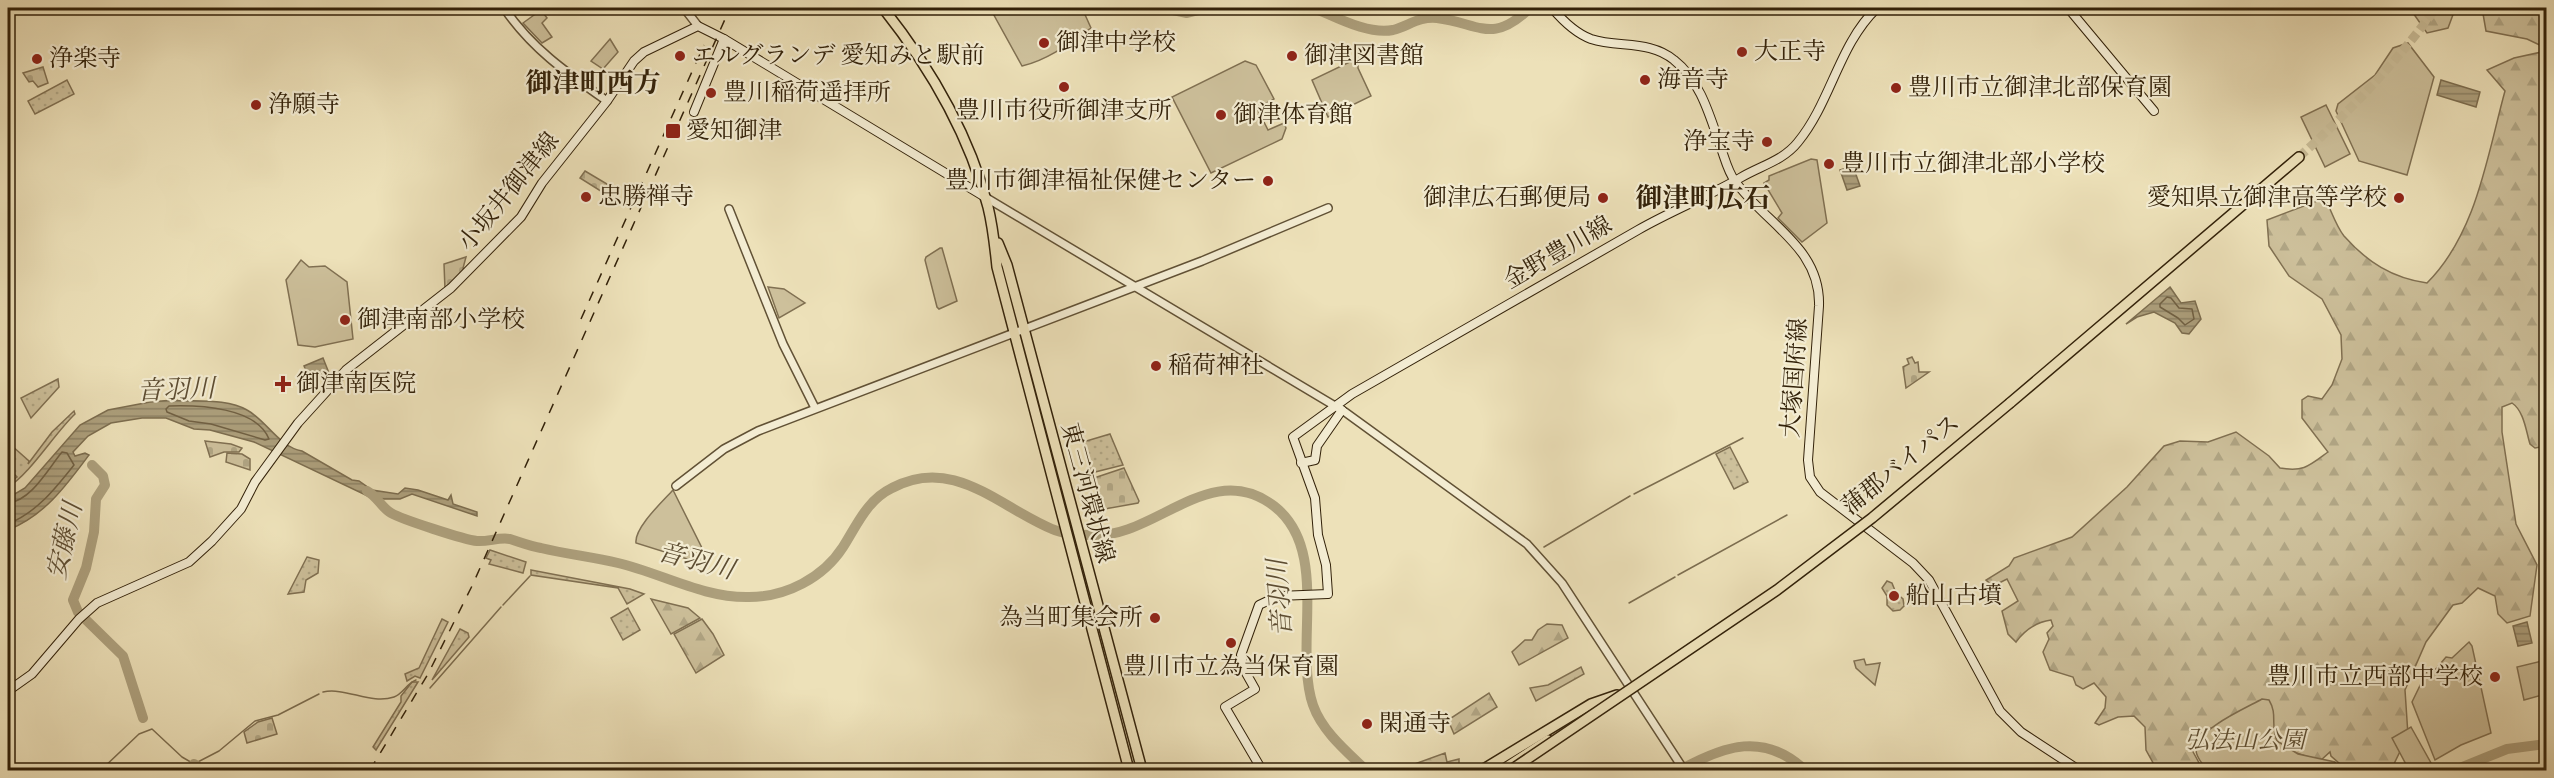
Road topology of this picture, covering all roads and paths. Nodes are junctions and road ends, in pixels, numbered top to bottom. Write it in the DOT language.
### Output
graph roads {
  1 [pos="504,8"];
  2 [pos="684,8"];
  3 [pos="883,8"];
  4 [pos="1552,8"];
  5 [pos="1877,8"];
  6 [pos="2068,8"];
  7 [pos="702,27"];
  8 [pos="724,39"];
  9 [pos="607,101"];
  10 [pos="2154,111"];
  11 [pos="694,112"];
  12 [pos="2298,156"];
  13 [pos="1735,181"];
  14 [pos="985,197"];
  15 [pos="1328,208"];
  16 [pos="729,209"];
  17 [pos="1136,287"];
  18 [pos="1019,331"];
  19 [pos="2009,402"];
  20 [pos="815,408"];
  21 [pos="1338,408"];
  22 [pos="1301,463"];
  23 [pos="676,486"];
  24 [pos="1078,555"];
  25 [pos="8,691"];
  26 [pos="1617,695"];
  27 [pos="1519,767"];
  28 [pos="1129,771"];
  29 [pos="1142,771"];
  30 [pos="1262,771"];
  31 [pos="1482,771"];
  32 [pos="1502,771"];
  33 [pos="1511,771"];
  34 [pos="1684,771"];
  35 [pos="2079,771"];
  1 -- 9 [label="street"];
  2 -- 7 [label="street"];
  3 -- 14 [label="main road, 東三河環状線"];
  4 -- 13 [label="main road, 大塚国府線"];
  5 -- 13 [label="main road, 金野豊川線"];
  6 -- 10 [label="main road"];
  7 -- 8 [label="main road"];
  7 -- 9 [label="main road, 小坂井御津線"];
  8 -- 11 [label="main road"];
  8 -- 14 [label="main road"];
  9 -- 25 [label="main road, 小坂井御津線"];
  12 -- 19 [label="main road, 蒲郡バイパス"];
  13 -- 21 [label="main road, 金野豊川線"];
  13 -- 35 [label="main road, 大塚国府線"];
  14 -- 17 [label="street"];
  14 -- 18 [label="main road, 東三河環状線"];
  15 -- 17 [label="street"];
  16 -- 20 [label="street"];
  17 -- 18 [label="street"];
  17 -- 21 [label="street"];
  18 -- 20 [label="street"];
  18 -- 24 [label="main road, 東三河環状線"];
  19 -- 26 [label="main road, 蒲郡バイパス, bridge"];
  19 -- 27 [label="main road, 蒲郡バイパス, bridge"];
  20 -- 23 [label="street"];
  21 -- 22 [label="main road, 金野豊川線"];
  21 -- 22 [label="main road, 金野豊川線"];
  21 -- 34 [label="street"];
  22 -- 30 [label="main road, 金野豊川線"];
  24 -- 28 [label="main road, 東三河環状線"];
  24 -- 29 [label="main road, 東三河環状線"];
  26 -- 31 [label="main road"];
  26 -- 32 [label="main road, 蒲郡バイパス, bridge"];
  27 -- 33 [label="main road, 蒲郡バイパス, bridge"];
}
